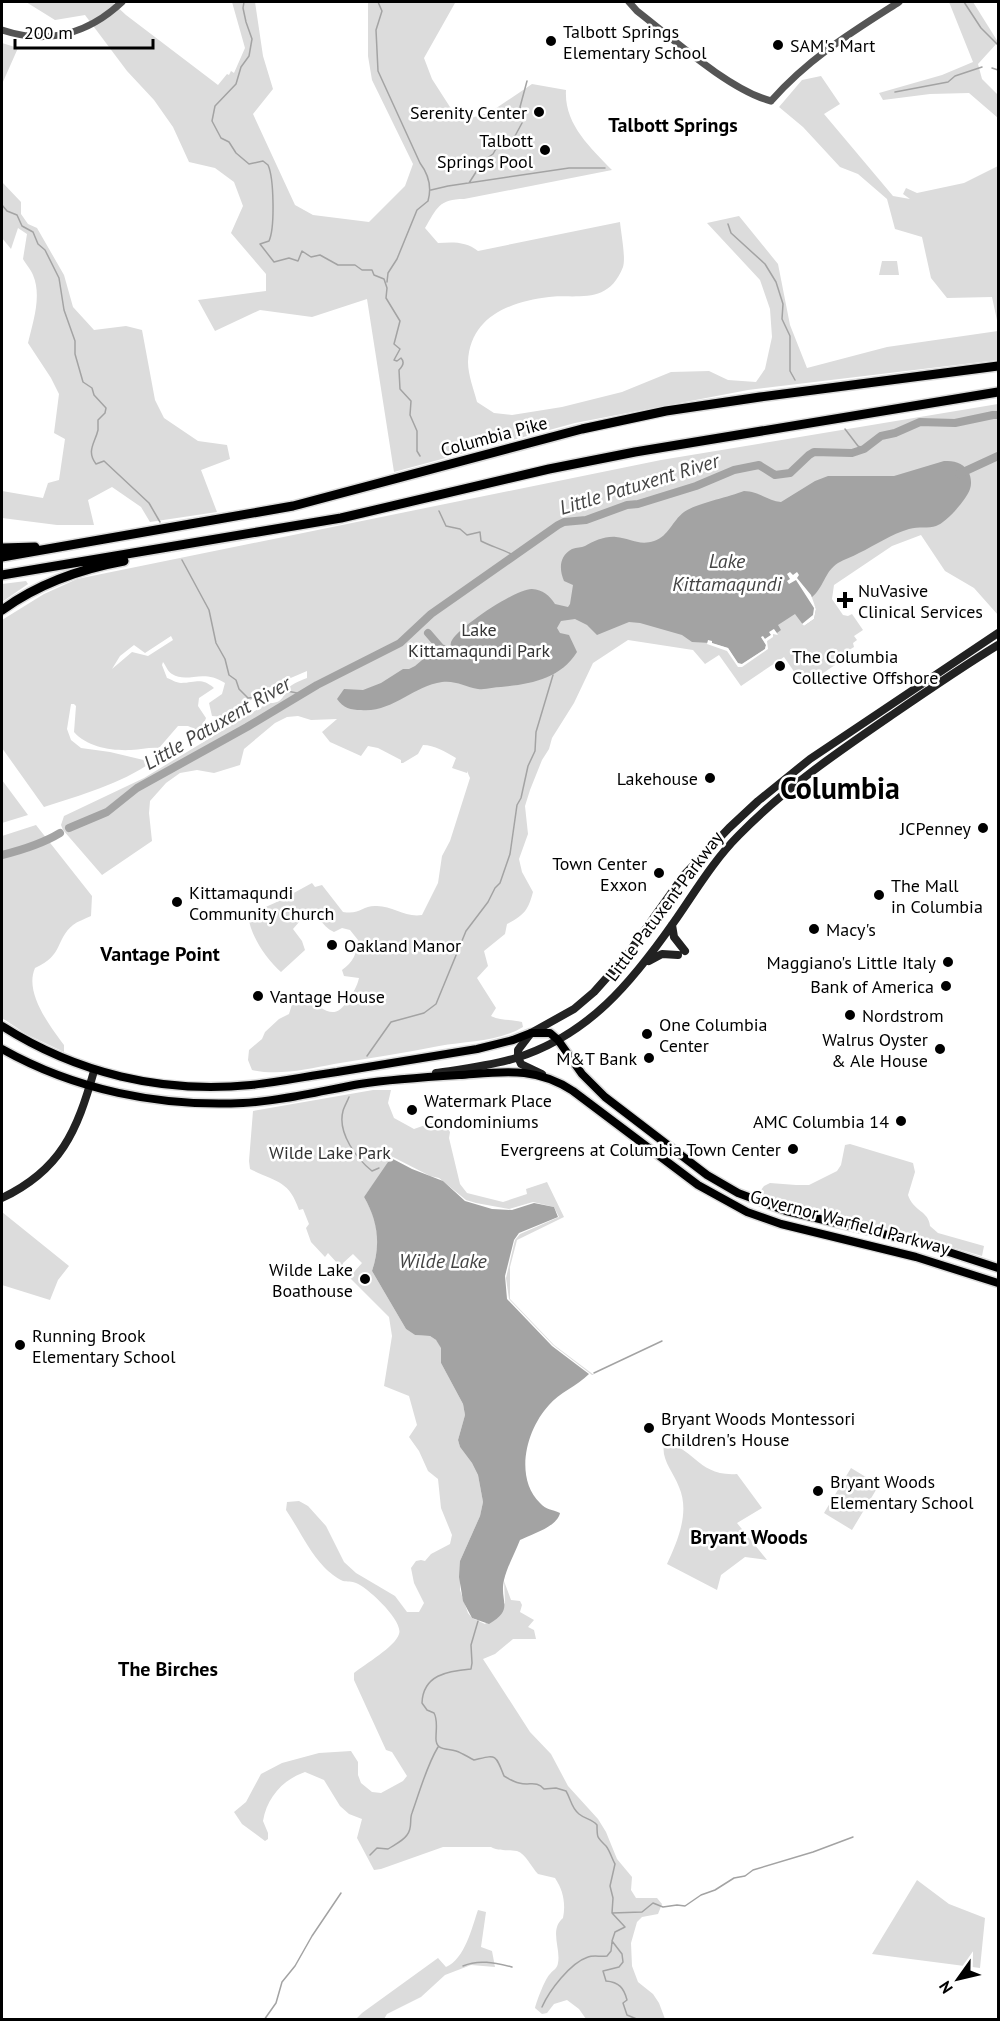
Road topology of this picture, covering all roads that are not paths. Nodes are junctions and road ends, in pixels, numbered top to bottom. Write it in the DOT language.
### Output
graph roads {
  1 [pos="122,2"];
  2 [pos="630,2"];
  3 [pos="900,2"];
  4 [pos="2,30"];
  5 [pos="999,366"];
  6 [pos="999,392"];
  7 [pos="97,542"];
  8 [pos="189,544"];
  9 [pos="2,548"];
  10 [pos="2,557"];
  11 [pos="2,575"];
  12 [pos="2,610"];
  13 [pos="999,633"];
  14 [pos="999,645"];
  15 [pos="982,655"];
  16 [pos="999,655"];
  17 [pos="672,925"];
  18 [pos="643,966"];
  19 [pos="2,1026"];
  20 [pos="531,1033"];
  21 [pos="558,1040"];
  22 [pos="2,1049"];
  23 [pos="518,1057"];
  24 [pos="94,1071"];
  25 [pos="408,1078"];
  26 [pos="549,1078"];
  27 [pos="90,1085"];
  28 [pos="2,1198"];
  29 [pos="999,1268"];
  30 [pos="999,1282"];
  1 -- 4 [label="street"];
  2 -- 3 [label="street"];
  5 -- 7 [label="highway, Columbia Pike"];
  6 -- 8 [label="highway"];
  7 -- 9 [label="highway"];
  7 -- 10 [label="highway, Columbia Pike"];
  8 -- 11 [label="highway"];
  8 -- 12 [label="highway"];
  13 -- 20 [label="main road, Little Patuxent Parkway"];
  14 -- 15 [label="main road, Little Patuxent Parkway"];
  15 -- 16 [label="main road"];
  15 -- 17 [label="main road, Little Patuxent Parkway"];
  17 -- 18 [label="main road, Little Patuxent Parkway"];
  17 -- 18 [label="main road"];
  18 -- 21 [label="main road, Little Patuxent Parkway"];
  19 -- 24 [label="main road, Little Patuxent Parkway"];
  20 -- 21 [label="main road"];
  20 -- 23 [label="main road"];
  20 -- 24 [label="main road, Little Patuxent Parkway"];
  21 -- 23 [label="main road, Little Patuxent Parkway"];
  21 -- 29 [label="main road, Governor Warfield Parkway"];
  22 -- 27 [label="main road, Little Patuxent Parkway"];
  23 -- 25 [label="main road, Little Patuxent Parkway"];
  23 -- 26 [label="main road"];
  24 -- 27 [label="main road"];
  25 -- 26 [label="main road, Governor Warfield Parkway"];
  25 -- 27 [label="main road, Little Patuxent Parkway"];
  26 -- 30 [label="main road, Governor Warfield Parkway"];
  27 -- 28 [label="main road"];
}
